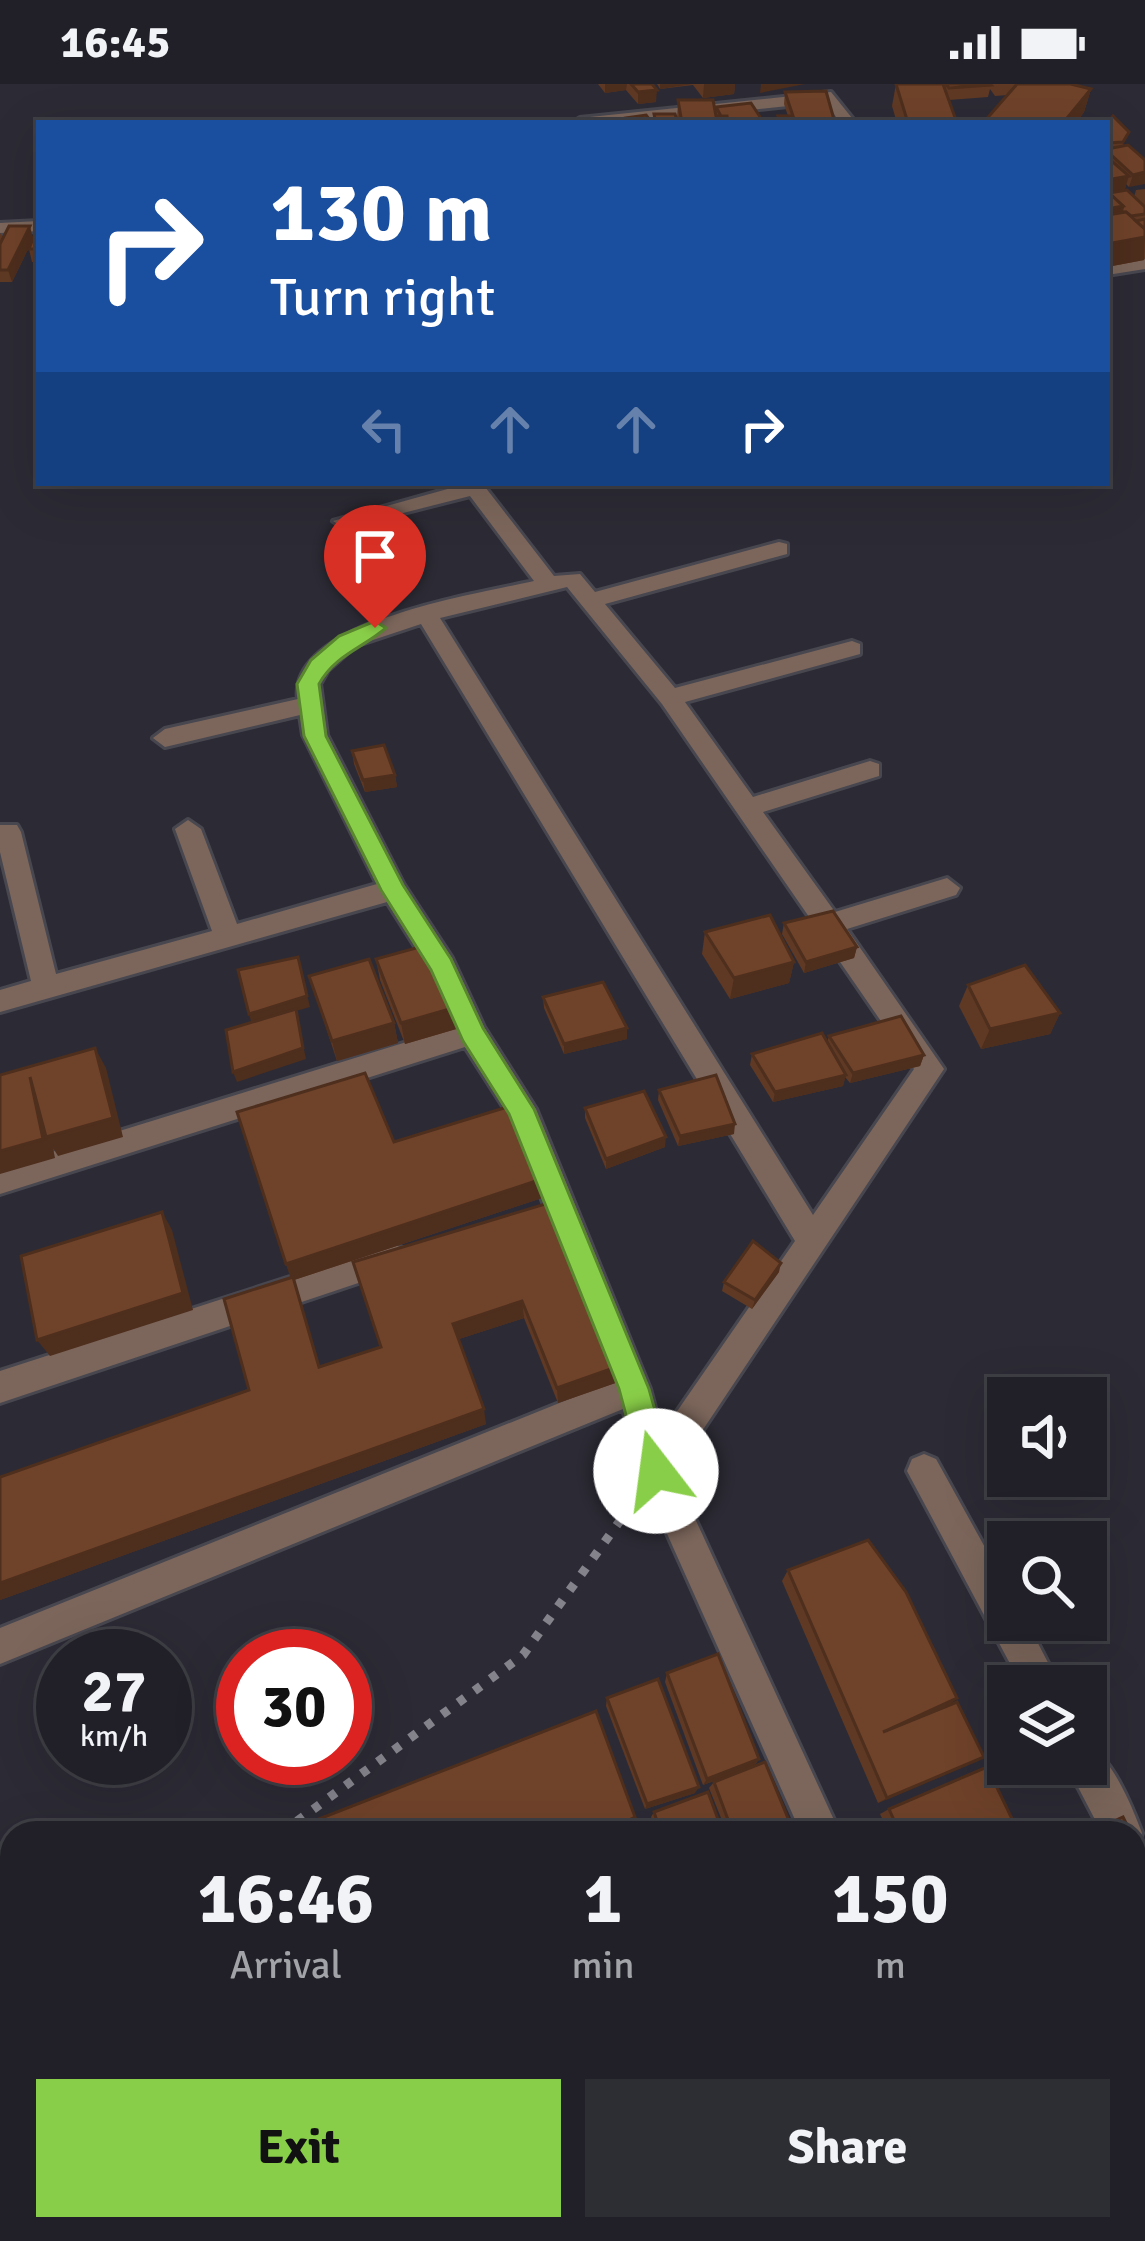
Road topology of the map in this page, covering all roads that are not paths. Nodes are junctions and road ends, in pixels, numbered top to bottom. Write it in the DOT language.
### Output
graph roads {
  1 [pos="739,84"];
  2 [pos="832,91"];
  3 [pos="760,105"];
  4 [pos="610,120"];
  5 [pos="846,120"];
  6 [pos="36,226"];
  7 [pos="0,228"];
  8 [pos="1145,264"];
  9 [pos="1110,270"];
  10 [pos="344,520"];
  11 [pos="779,549"];
  12 [pos="548,583"];
  13 [pos="593,600"];
  14 [pos="426,614"];
  15 [pos="852,649"];
  16 [pos="670,698"];
  17 [pos="308,706"];
  18 [pos="165,738"];
  19 [pos="871,770"];
  20 [pos="748,807"];
  21 [pos="188,829"];
  22 [pos="8,832"];
  23 [pos="947,888"];
  24 [pos="393,890"];
  25 [pos="832,923"];
  26 [pos="228,937"];
  27 [pos="46,988"];
  28 [pos="0,1001"];
  29 [pos="472,1034"];
  30 [pos="0,1181"];
  31 [pos="562,1202"];
  32 [pos="518,1216"];
  33 [pos="812,1241"];
  34 [pos="428,1246"];
  35 [pos="0,1387"];
  36 [pos="634,1389"];
  37 [pos="656,1471"];
  38 [pos="924,1471"];
  39 [pos="0,1646"];
  40 [pos="1030,1665"];
  41 [pos="1097,1785"];
  42 [pos="816,1821"];
  43 [pos="1116,1821"];
  1 -- 3 [label="street"];
  2 -- 3 [label="street"];
  2 -- 5 [label="street"];
  3 -- 4 [label="street"];
  6 -- 7 [label="street"];
  8 -- 9 [label="street"];
  10 -- 12 [label="street"];
  11 -- 13 [label="street"];
  12 -- 13 [label="street"];
  12 -- 14 [label="street"];
  13 -- 16 [label="street"];
  14 -- 17 [label="street"];
  14 -- 33 [label="street"];
  15 -- 16 [label="street"];
  16 -- 20 [label="street"];
  17 -- 18 [label="street"];
  17 -- 24 [label="street"];
  19 -- 20 [label="street"];
  20 -- 25 [label="street"];
  21 -- 26 [label="street"];
  22 -- 27 [label="street"];
  23 -- 25 [label="street"];
  24 -- 26 [label="street"];
  24 -- 29 [label="street"];
  25 -- 33 [label="street"];
  26 -- 27 [label="street"];
  27 -- 28 [label="street"];
  29 -- 30 [label="street"];
  29 -- 31 [label="street"];
  31 -- 32 [label="street"];
  31 -- 36 [label="street"];
  33 -- 37 [label="street"];
  34 -- 35 [label="street"];
  36 -- 37 [label="street"];
  36 -- 39 [label="street"];
  37 -- 42 [label="street"];
  38 -- 40 [label="street"];
  41 -- 43 [label="street"];
}
